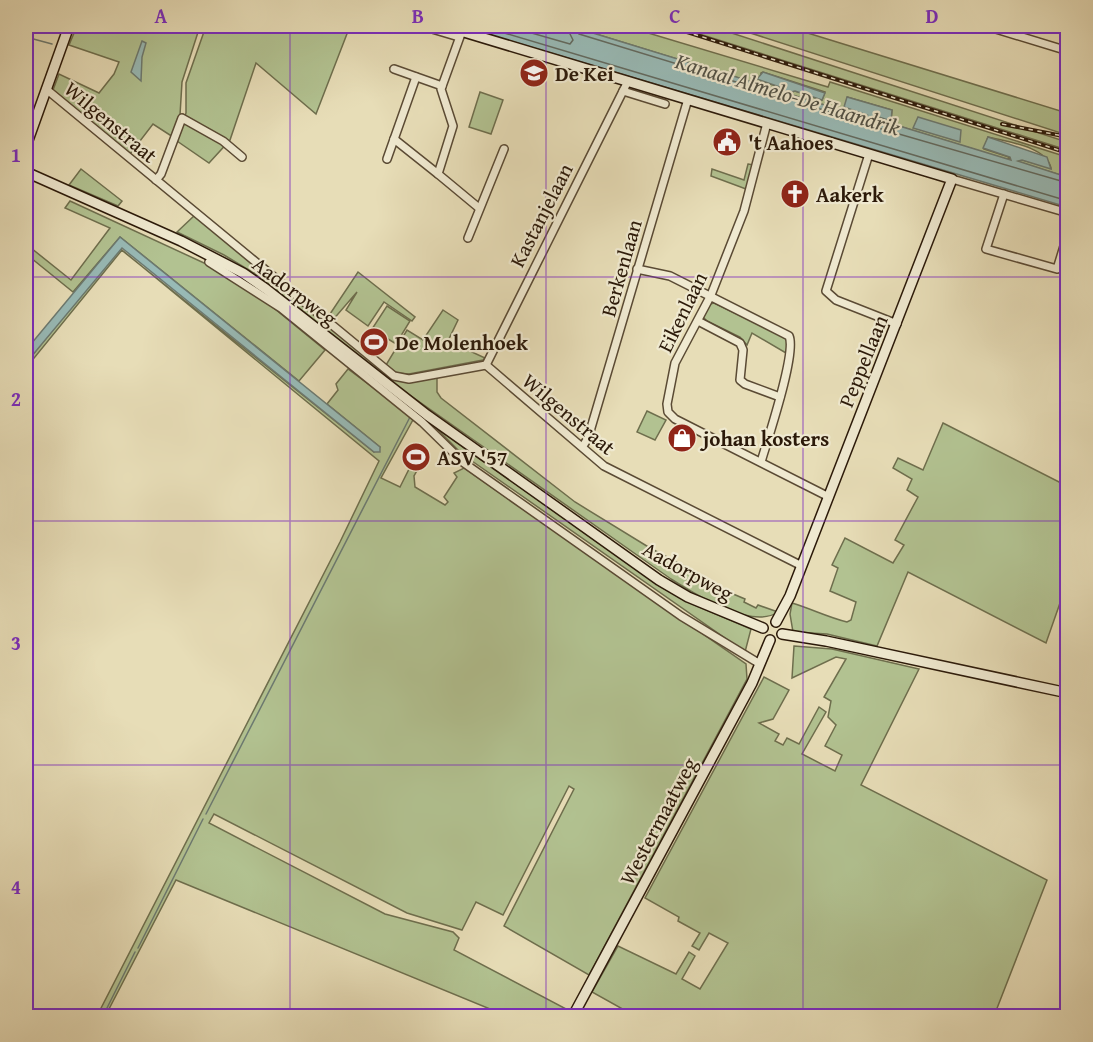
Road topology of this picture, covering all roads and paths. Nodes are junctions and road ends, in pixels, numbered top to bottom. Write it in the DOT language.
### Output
graph roads {
  1 [pos="69,26"];
  2 [pos="422,26"];
  3 [pos="444,26"];
  4 [pos="986,26"];
  5 [pos="460,34"];
  6 [pos="1068,51"];
  7 [pos="394,69"];
  8 [pos="416,77"];
  9 [pos="628,81"];
  10 [pos="442,86"];
  11 [pos="46,89"];
  12 [pos="623,91"];
  13 [pos="688,99"];
  14 [pos="665,104"];
  15 [pos="767,123"];
  16 [pos="394,139"];
  17 [pos="26,146"];
  18 [pos="504,149"];
  19 [pos="868,154"];
  20 [pos="242,157"];
  21 [pos="387,159"];
  22 [pos="26,172"];
  23 [pos="438,174"];
  24 [pos="952,179"];
  25 [pos="156,180"];
  26 [pos="1004,194"];
  27 [pos="479,208"];
  28 [pos="1068,213"];
  29 [pos="1068,233"];
  30 [pos="468,237"];
  31 [pos="209,262"];
  32 [pos="637,269"];
  33 [pos="711,296"];
  34 [pos="698,321"];
  35 [pos="897,324"];
  36 [pos="486,365"];
  37 [pos="780,397"];
  38 [pos="583,446"];
  39 [pos="761,462"];
  40 [pos="828,497"];
  41 [pos="801,566"];
  42 [pos="776,622"];
  43 [pos="763,628"];
  44 [pos="782,634"];
  45 [pos="770,640"];
  46 [pos="760,664"];
  47 [pos="1068,693"];
  48 [pos="573,1017"];
  1 -- 11 [label="street"];
  2 -- 5 [label="street"];
  3 -- 5 [label="street"];
  4 -- 6 [label="street"];
  5 -- 9 [label="street"];
  5 -- 10 [label="street"];
  7 -- 8 [label="street"];
  8 -- 10 [label="street"];
  8 -- 16 [label="street"];
  9 -- 12 [label="street, Kastanjelaan"];
  9 -- 13 [label="street"];
  10 -- 23 [label="street"];
  11 -- 17 [label="street"];
  11 -- 25 [label="street, Wilgenstraat"];
  12 -- 14 [label="street"];
  12 -- 36 [label="street, Kastanjelaan"];
  13 -- 15 [label="street"];
  13 -- 32 [label="street, Berkenlaan"];
  15 -- 19 [label="street"];
  15 -- 33 [label="street, Eikenlaan"];
  16 -- 21 [label="street"];
  16 -- 23 [label="street"];
  18 -- 27 [label="street"];
  19 -- 24 [label="street"];
  19 -- 35 [label="street"];
  20 -- 25 [label="street, Wilgenstraat"];
  22 -- 43 [label="street, Aadorpweg"];
  23 -- 27 [label="street"];
  24 -- 26 [label="street"];
  24 -- 35 [label="street, Peppellaan"];
  25 -- 36 [label="street, Wilgenstraat"];
  26 -- 28 [label="street"];
  26 -- 29 [label="street"];
  27 -- 30 [label="street"];
  31 -- 46 [label="street"];
  32 -- 33 [label="street"];
  32 -- 38 [label="street, Berkenlaan"];
  33 -- 34 [label="street, Eikenlaan"];
  33 -- 37 [label="street"];
  34 -- 37 [label="street"];
  34 -- 39 [label="street, Eikenlaan"];
  35 -- 40 [label="street, Peppellaan"];
  36 -- 38 [label="street, Wilgenstraat"];
  37 -- 39 [label="street"];
  38 -- 41 [label="street, Wilgenstraat"];
  39 -- 40 [label="street, Eikenlaan"];
  40 -- 41 [label="street, Peppellaan"];
  41 -- 42 [label="street, Peppellaan"];
  42 -- 43 [label="street"];
  42 -- 44 [label="street"];
  43 -- 45 [label="street"];
  44 -- 45 [label="street"];
  44 -- 47 [label="street"];
  45 -- 46 [label="street, Westermaatweg"];
  46 -- 48 [label="street, Westermaatweg"];
}
